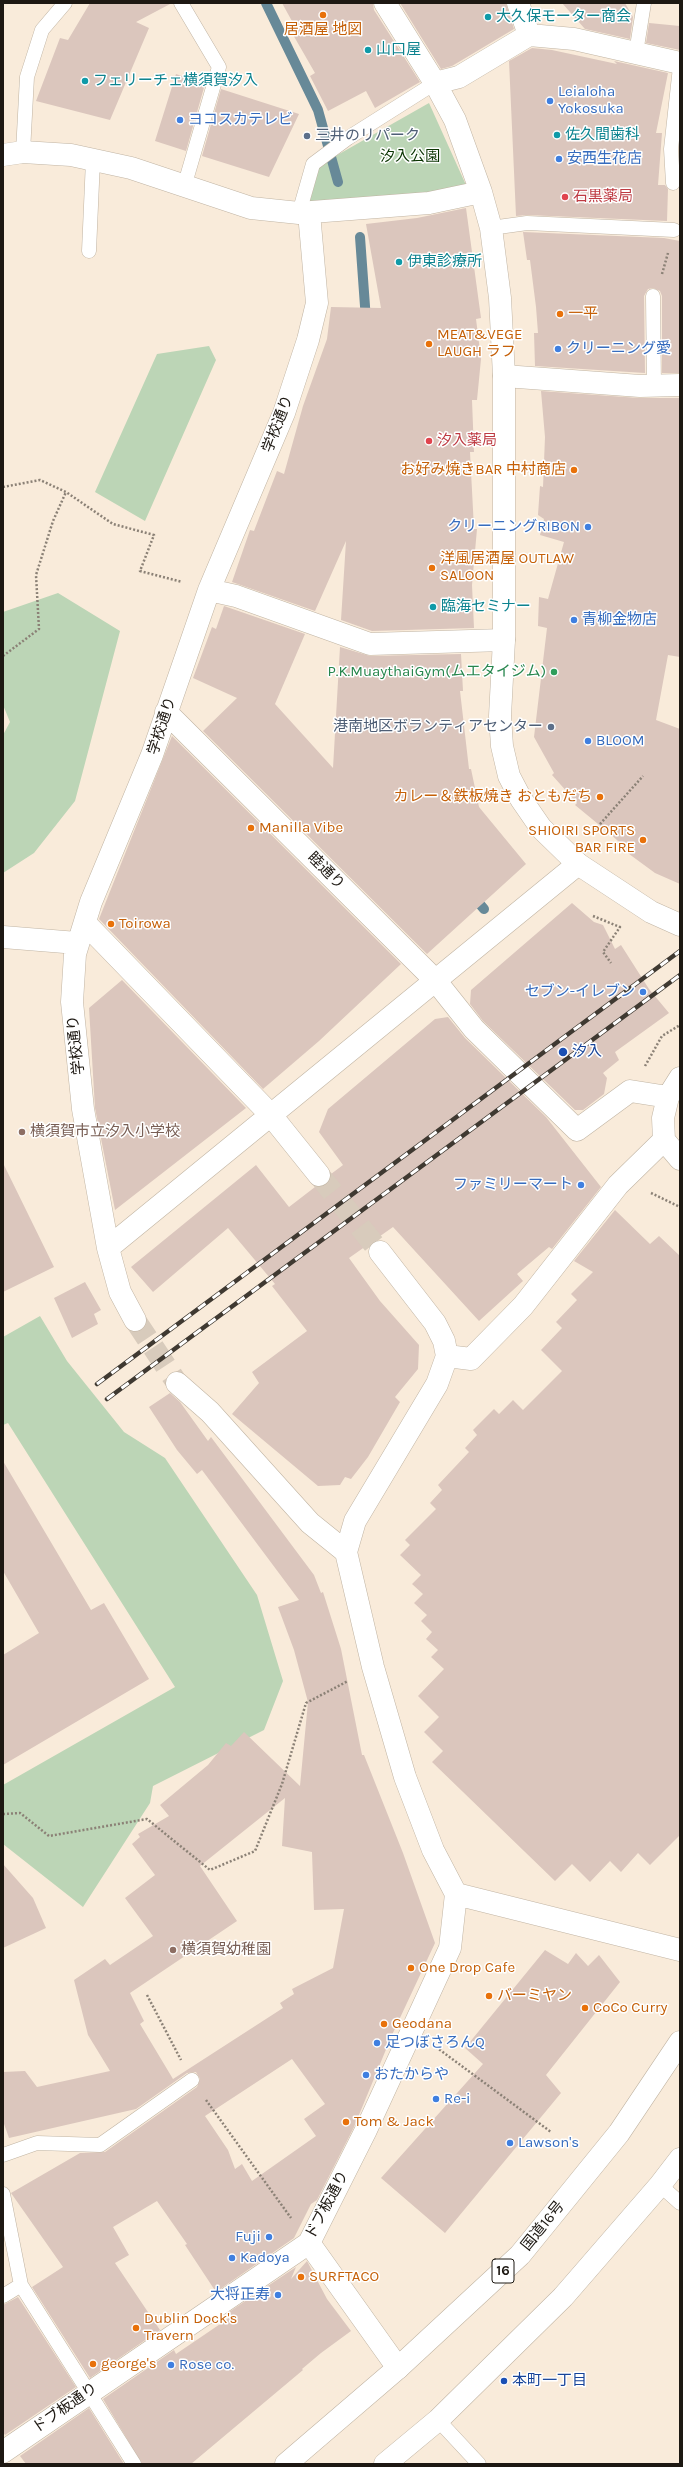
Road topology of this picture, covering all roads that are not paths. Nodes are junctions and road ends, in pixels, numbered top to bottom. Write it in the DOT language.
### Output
graph roads {
  1 [pos="65,3"];
  2 [pos="181,3"];
  3 [pos="385,3"];
  4 [pos="518,3"];
  5 [pos="644,3"];
  6 [pos="529,35"];
  7 [pos="636,53"];
  8 [pos="680,63"];
  9 [pos="680,67"];
  10 [pos="435,83"];
  11 [pos="13,153"];
  12 [pos="93,160"];
  13 [pos="673,183"];
  14 [pos="184,186"];
  15 [pos="481,192"];
  16 [pos="304,213"];
  17 [pos="491,228"];
  18 [pos="674,230"];
  19 [pos="89,251"];
  20 [pos="653,296"];
  21 [pos="504,376"];
  22 [pos="680,385"];
  23 [pos="654,386"];
  24 [pos="209,590"];
  25 [pos="504,640"];
  26 [pos="166,712"];
  27 [pos="578,864"];
  28 [pos="86,923"];
  29 [pos="680,925"];
  30 [pos="3,937"];
  31 [pos="77,943"];
  32 [pos="435,980"];
  33 [pos="680,1078"];
  34 [pos="668,1097"];
  35 [pos="270,1114"];
  36 [pos="664,1140"];
  37 [pos="680,1159"];
  38 [pos="319,1175"];
  39 [pos="108,1248"];
  40 [pos="380,1252"];
  41 [pos="135,1320"];
  42 [pos="447,1356"];
  43 [pos="177,1383"];
  44 [pos="346,1552"];
  45 [pos="456,1894"];
  46 [pos="680,1950"];
  47 [pos="680,2042"];
  48 [pos="192,2080"];
  49 [pos="3,2155"];
  50 [pos="680,2159"];
  51 [pos="660,2185"];
  52 [pos="3,2194"];
  53 [pos="680,2203"];
  54 [pos="309,2243"];
  55 [pos="21,2285"];
  56 [pos="3,2296"];
  57 [pos="398,2368"];
  58 [pos="87,2392"];
  59 [pos="438,2420"];
  60 [pos="3,2452"];
  61 [pos="134,2464"];
  62 [pos="286,2464"];
  63 [pos="385,2464"];
  64 [pos="479,2464"];
  1 -- 11 [label="lane"];
  2 -- 14 [label="lane"];
  3 -- 10 [label="main road"];
  4 -- 6 [label="main road"];
  5 -- 7 [label="lane"];
  6 -- 7 [label="main road"];
  6 -- 10 [label="main road"];
  7 -- 8 [label="main road"];
  9 -- 13 [label="lane"];
  10 -- 15 [label="main road"];
  10 -- 16 [label="lane"];
  11 -- 12 [label="main road"];
  12 -- 14 [label="main road"];
  12 -- 19 [label="lane"];
  14 -- 16 [label="main road"];
  15 -- 16 [label="main road"];
  15 -- 17 [label="main road"];
  16 -- 24 [label="main road, 学校通り"];
  17 -- 18 [label="lane"];
  17 -- 21 [label="main road"];
  20 -- 23 [label="lane"];
  21 -- 23 [label="main road"];
  21 -- 25 [label="main road"];
  22 -- 23 [label="main road"];
  24 -- 25 [label="main road"];
  24 -- 26 [label="main road, 学校通り"];
  25 -- 27 [label="main road"];
  26 -- 28 [label="main road, 学校通り"];
  26 -- 32 [label="main road, 睦通り"];
  27 -- 29 [label="main road"];
  27 -- 32 [label="main road"];
  28 -- 31 [label="main road, 学校通り"];
  28 -- 35 [label="main road"];
  30 -- 31 [label="main road"];
  31 -- 39 [label="main road, 学校通り"];
  32 -- 34 [label="main road, 睦通り"];
  32 -- 35 [label="main road"];
  33 -- 34 [label="main road"];
  34 -- 36 [label="main road"];
  35 -- 38 [label="main road"];
  35 -- 39 [label="main road"];
  36 -- 37 [label="main road"];
  36 -- 42 [label="main road"];
  39 -- 41 [label="main road, 学校通り"];
  40 -- 42 [label="main road"];
  42 -- 44 [label="main road"];
  43 -- 44 [label="main road"];
  44 -- 45 [label="main road"];
  45 -- 46 [label="main road"];
  45 -- 54 [label="main road, ドブ板通り"];
  47 -- 57 [label="main road, 国道16号 / 16"];
  48 -- 49 [label="lane"];
  50 -- 51 [label="main road"];
  51 -- 53 [label="lane"];
  51 -- 59 [label="main road"];
  52 -- 55 [label="lane"];
  54 -- 57 [label="main road"];
  54 -- 58 [label="main road, ドブ板通り"];
  55 -- 56 [label="lane"];
  55 -- 58 [label="lane"];
  57 -- 62 [label="main road, 国道16号 / 16"];
  58 -- 60 [label="main road, ドブ板通り"];
  58 -- 61 [label="lane"];
  59 -- 63 [label="main road"];
  59 -- 64 [label="lane"];
}
